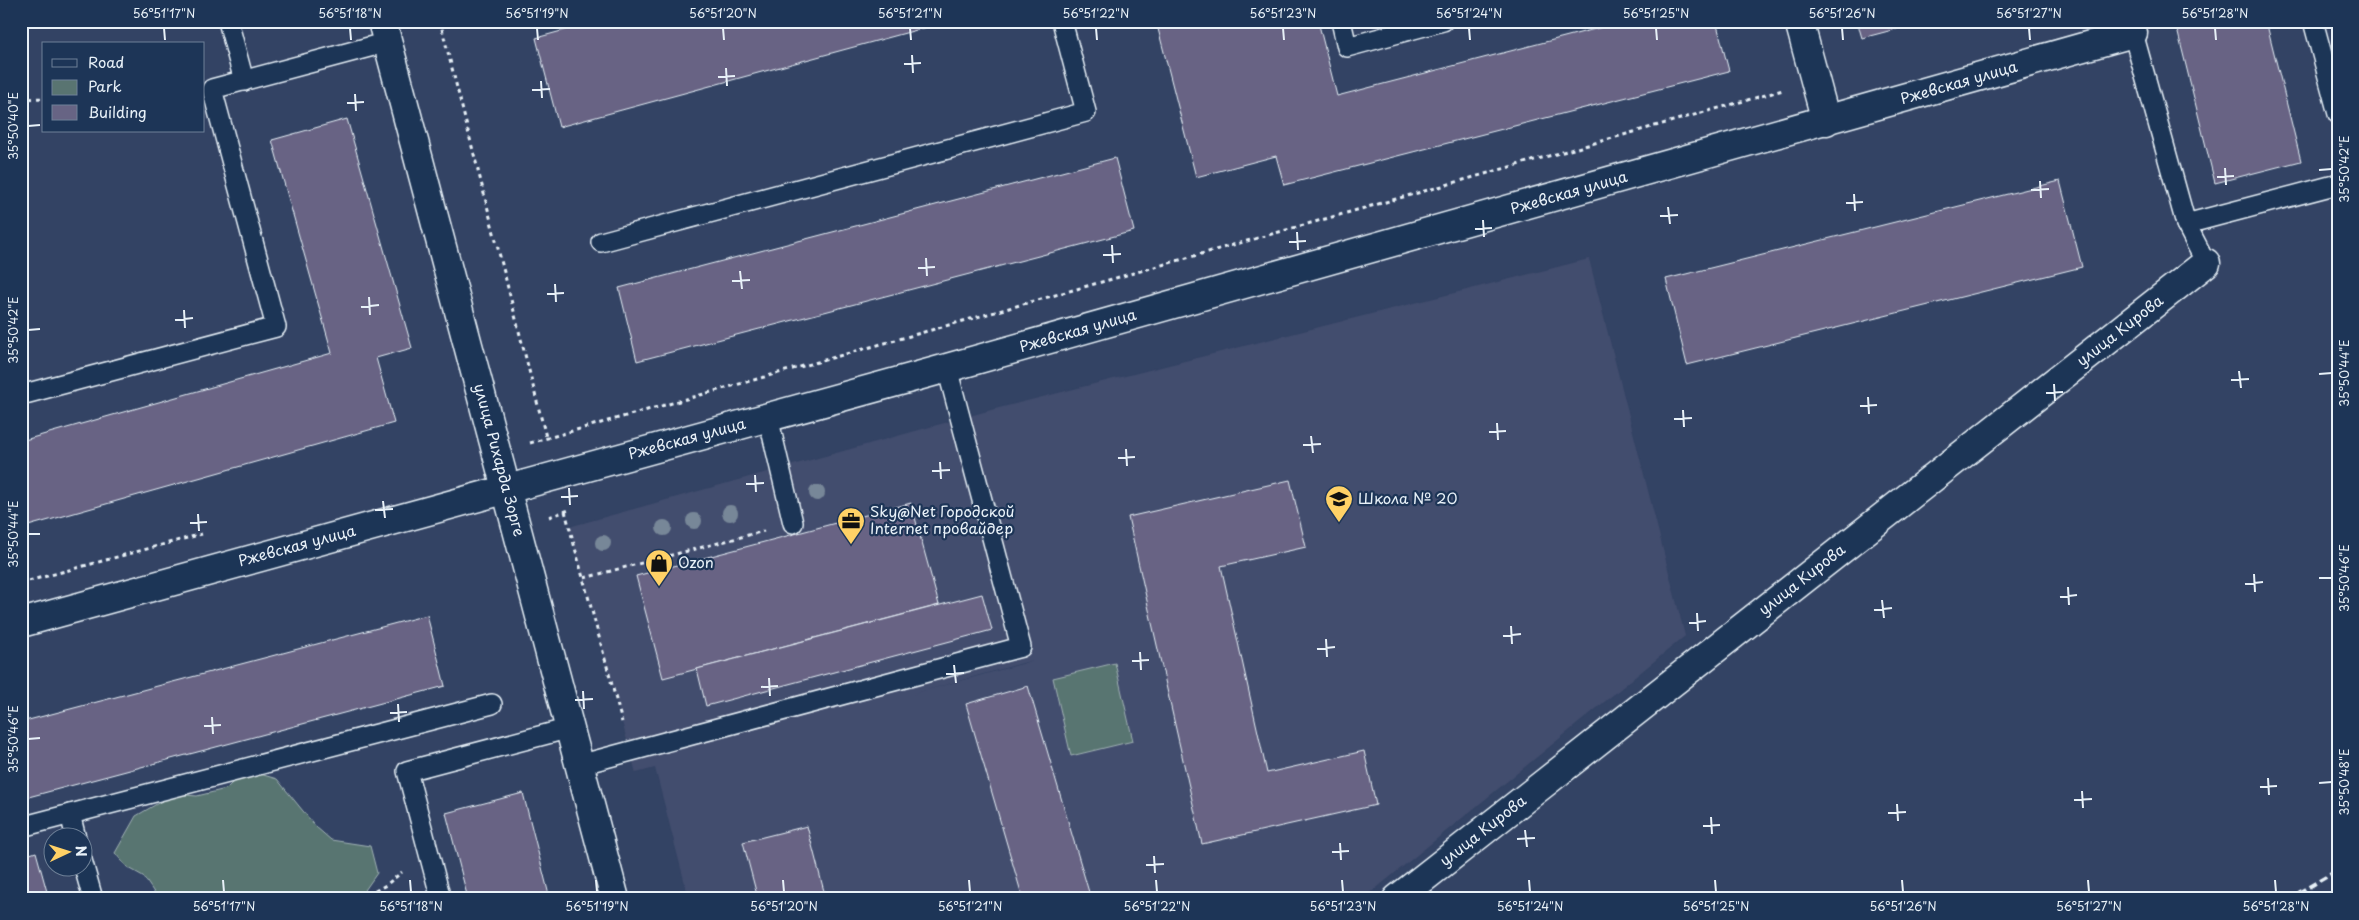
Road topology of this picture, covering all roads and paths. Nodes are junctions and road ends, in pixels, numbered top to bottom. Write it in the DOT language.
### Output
graph roads {
  1 [pos="228,21"];
  2 [pos="440,21"];
  3 [pos="1062,21"];
  4 [pos="1340,21"];
  5 [pos="1443,21"];
  6 [pos="1799,21"];
  7 [pos="2313,21"];
  8 [pos="2131,27"];
  9 [pos="385,32"];
  10 [pos="244,81"];
  11 [pos="1815,81"];
  12 [pos="42,98"];
  13 [pos="21,99"];
  14 [pos="2338,114"];
  15 [pos="1826,121"];
  16 [pos="2338,184"];
  17 [pos="2186,224"];
  18 [pos="601,242"];
  19 [pos="2206,263"];
  20 [pos="947,368"];
  21 [pos="21,395"];
  22 [pos="768,417"];
  23 [pos="546,438"];
  24 [pos="497,454"];
  25 [pos="556,475"];
  26 [pos="506,489"];
  27 [pos="793,523"];
  28 [pos="212,531"];
  29 [pos="584,578"];
  30 [pos="21,583"];
  31 [pos="21,623"];
  32 [pos="492,704"];
  33 [pos="570,728"];
  34 [pos="629,752"];
  35 [pos="579,765"];
  36 [pos="70,814"];
  37 [pos="21,828"];
  38 [pos="74,828"];
  39 [pos="428,852"];
  40 [pos="87,878"];
  41 [pos="93,899"];
  42 [pos="361,899"];
  43 [pos="441,899"];
  44 [pos="615,899"];
  45 [pos="1398,899"];
  1 -- 10 [label="lane"];
  2 -- 23 [label="path"];
  3 -- 18 [label="lane"];
  4 -- 5 [label="lane"];
  6 -- 11 [label="street"];
  7 -- 14 [label="lane"];
  8 -- 15 [label="street, Ржевская улица"];
  8 -- 17 [label="lane"];
  9 -- 10 [label="lane"];
  9 -- 24 [label="street, улица Рихарда Зорге"];
  10 -- 21 [label="lane"];
  11 -- 15 [label="street"];
  11 -- 23 [label="path"];
  12 -- 13 [label="path"];
  15 -- 20 [label="street, Ржевская улица"];
  16 -- 17 [label="lane"];
  17 -- 19 [label="lane"];
  19 -- 45 [label="street, улица Кирова"];
  20 -- 22 [label="street, Ржевская улица"];
  20 -- 34 [label="lane"];
  22 -- 25 [label="street, Ржевская улица"];
  22 -- 27 [label="lane"];
  23 -- 24 [label="path"];
  23 -- 25 [label="path"];
  24 -- 26 [label="street, улица Рихарда Зорге"];
  25 -- 26 [label="street, Ржевская улица"];
  25 -- 29 [label="path"];
  26 -- 31 [label="street, Ржевская улица"];
  26 -- 33 [label="street, улица Рихарда Зорге"];
  27 -- 29 [label="path"];
  28 -- 30 [label="path"];
  29 -- 34 [label="path"];
  32 -- 36 [label="lane"];
  33 -- 35 [label="street, улица Рихарда Зорге"];
  33 -- 39 [label="lane"];
  34 -- 35 [label="lane"];
  35 -- 44 [label="street, улица Рихарда Зорге"];
  36 -- 37 [label="lane"];
  36 -- 38 [label="lane"];
  39 -- 42 [label="path"];
  39 -- 43 [label="lane"];
  40 -- 41 [label="lane"];
}
